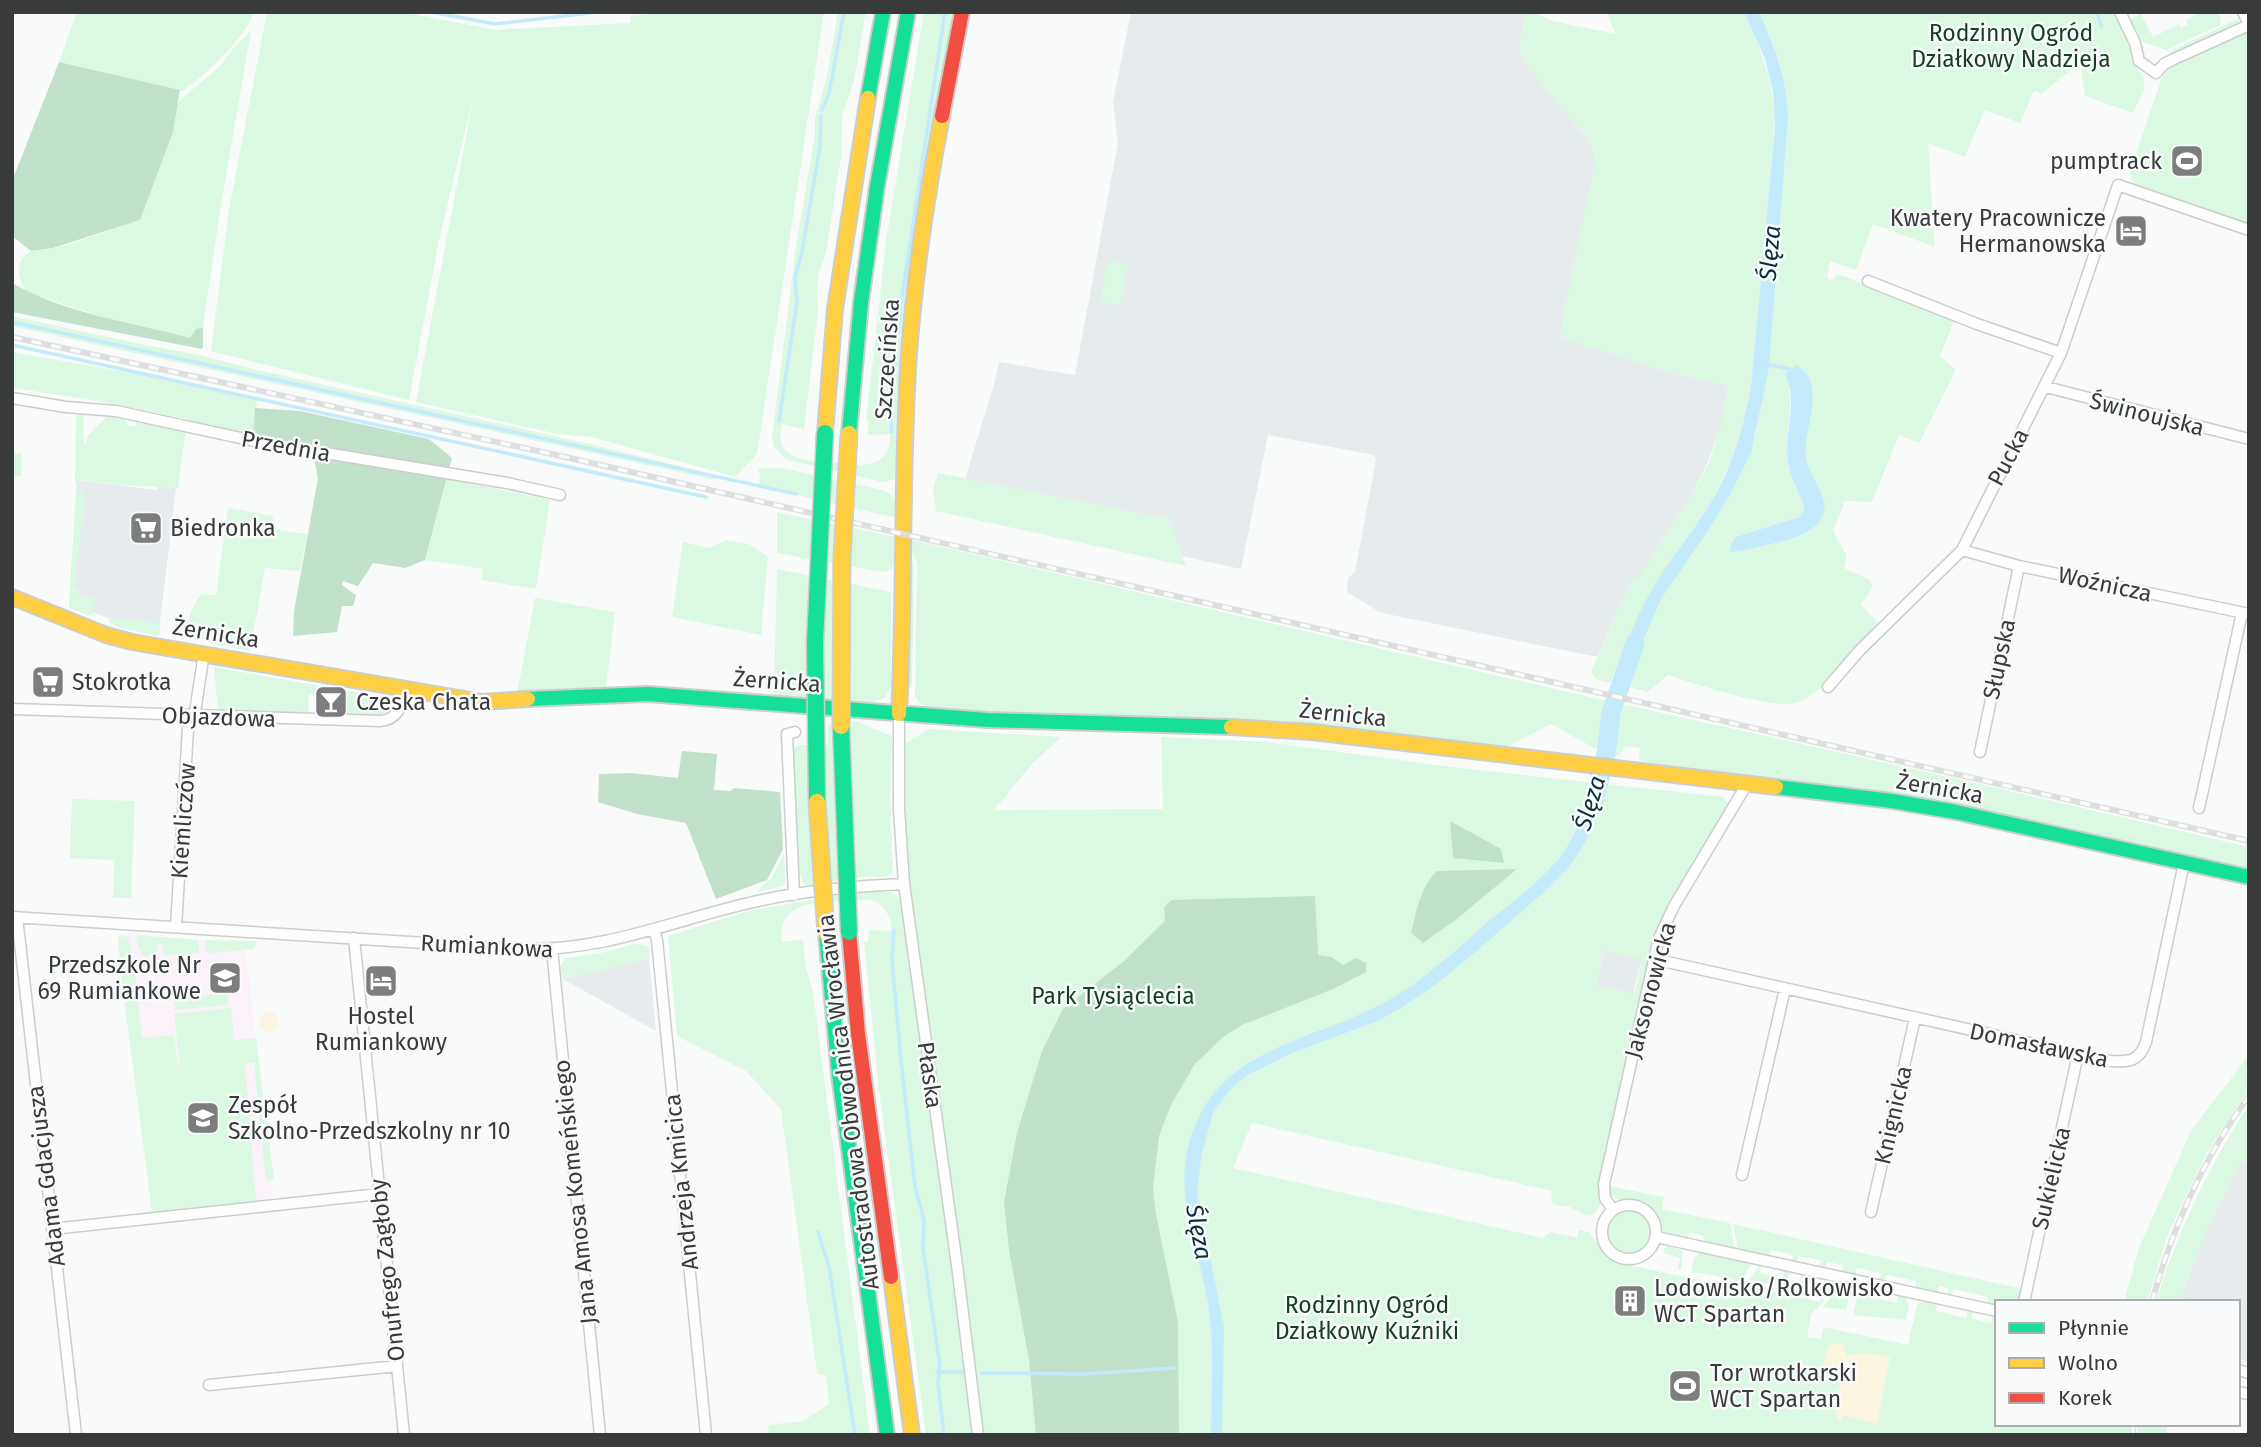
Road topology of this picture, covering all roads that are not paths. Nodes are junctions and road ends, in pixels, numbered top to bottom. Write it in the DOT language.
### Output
graph roads {
  1 [pos="883,12"];
  2 [pos="908,12"];
  3 [pos="962,12"];
  4 [pos="2120,12"];
  5 [pos="2243,12"];
  6 [pos="2249,25"];
  7 [pos="2249,230"];
  8 [pos="1868,281"];
  9 [pos="2061,353"];
  10 [pos="2046,387"];
  11 [pos="12,398"];
  12 [pos="2249,439"];
  13 [pos="559,495"];
  14 [pos="1962,550"];
  15 [pos="2020,566"];
  16 [pos="12,597"];
  17 [pos="2245,614"];
  18 [pos="204,653"];
  19 [pos="1828,687"];
  20 [pos="404,688"];
  21 [pos="12,709"];
  22 [pos="899,714"];
  23 [pos="193,716"];
  24 [pos="791,733"];
  25 [pos="1980,752"];
  26 [pos="1747,784"];
  27 [pos="2199,808"];
  28 [pos="2184,863"];
  29 [pos="2249,877"];
  30 [pos="904,884"];
  31 [pos="794,895"];
  32 [pos="15,917"];
  33 [pos="176,927"];
  34 [pos="654,930"];
  35 [pos="354,938"];
  36 [pos="552,949"];
  37 [pos="1654,960"];
  38 [pos="1785,989"];
  39 [pos="1915,1018"];
  40 [pos="2078,1054"];
  41 [pos="1742,1175"];
  42 [pos="379,1194"];
  43 [pos="1613,1210"];
  44 [pos="1871,1212"];
  45 [pos="52,1229"];
  46 [pos="1656,1237"];
  47 [pos="2024,1300"];
  48 [pos="1995,1311"];
  49 [pos="397,1366"];
  50 [pos="209,1385"];
  51 [pos="76,1435"];
  52 [pos="404,1435"];
  53 [pos="600,1435"];
  54 [pos="706,1435"];
  55 [pos="887,1435"];
  56 [pos="912,1435"];
  57 [pos="978,1435"];
  1 -- 55 [label="main road, Autostradowa Obwodnica Wrocławia, bridge"];
  2 -- 56 [label="main road, Autostradowa Obwodnica Wrocławia, bridge"];
  3 -- 22 [label="main road, Szczecińska"];
  4 -- 6 [label="street"];
  5 -- 6 [label="street"];
  7 -- 9 [label="street, Pucka"];
  8 -- 9 [label="street"];
  9 -- 10 [label="street, Pucka"];
  10 -- 12 [label="street, Świnoujska"];
  10 -- 14 [label="street, Pucka"];
  11 -- 13 [label="street, Przednia"];
  14 -- 15 [label="street, Woźnicza"];
  14 -- 19 [label="street, Pucka"];
  15 -- 17 [label="street, Woźnicza"];
  15 -- 25 [label="street, Słupska"];
  16 -- 18 [label="main road, Żernicka"];
  17 -- 27 [label="street"];
  18 -- 20 [label="main road, Żernicka"];
  18 -- 23 [label="street, Kiemliczów"];
  20 -- 22 [label="main road, Żernicka"];
  20 -- 23 [label="street, Objazdowa"];
  21 -- 23 [label="street, Objazdowa"];
  22 -- 26 [label="main road, Żernicka"];
  22 -- 30 [label="street, Płaska"];
  23 -- 33 [label="street, Kiemliczów"];
  24 -- 31 [label="street"];
  26 -- 28 [label="main road, Żernicka"];
  26 -- 37 [label="street, Jaksonowicka"];
  28 -- 29 [label="main road, Żernicka"];
  28 -- 40 [label="street, Domasławska"];
  30 -- 31 [label="street, Rumiankowa"];
  30 -- 57 [label="street, Płaska"];
  31 -- 34 [label="street, Rumiankowa"];
  32 -- 33 [label="street, Rumiankowa"];
  32 -- 45 [label="street, Adama Gdacjusza"];
  33 -- 35 [label="street, Rumiankowa"];
  34 -- 36 [label="street, Rumiankowa"];
  34 -- 54 [label="street, Andrzeja Kmicica"];
  35 -- 36 [label="street, Rumiankowa"];
  35 -- 42 [label="street, Onufrego Zagłoby"];
  36 -- 53 [label="street, Jana Amosa Komeńskiego"];
  37 -- 38 [label="street, Domasławska"];
  37 -- 43 [label="street, Jaksonowicka"];
  38 -- 39 [label="street, Domasławska"];
  38 -- 41 [label="street"];
  39 -- 40 [label="street, Domasławska"];
  39 -- 44 [label="street, Knignicka"];
  40 -- 47 [label="street, Sukielicka"];
  42 -- 45 [label="street"];
  42 -- 49 [label="street, Onufrego Zagłoby"];
  43 -- 46 [label="street"];
  43 -- 46 [label="street"];
  45 -- 51 [label="street, Adama Gdacjusza"];
  46 -- 48 [label="street"];
  49 -- 50 [label="street"];
  49 -- 52 [label="street, Onufrego Zagłoby"];
}
